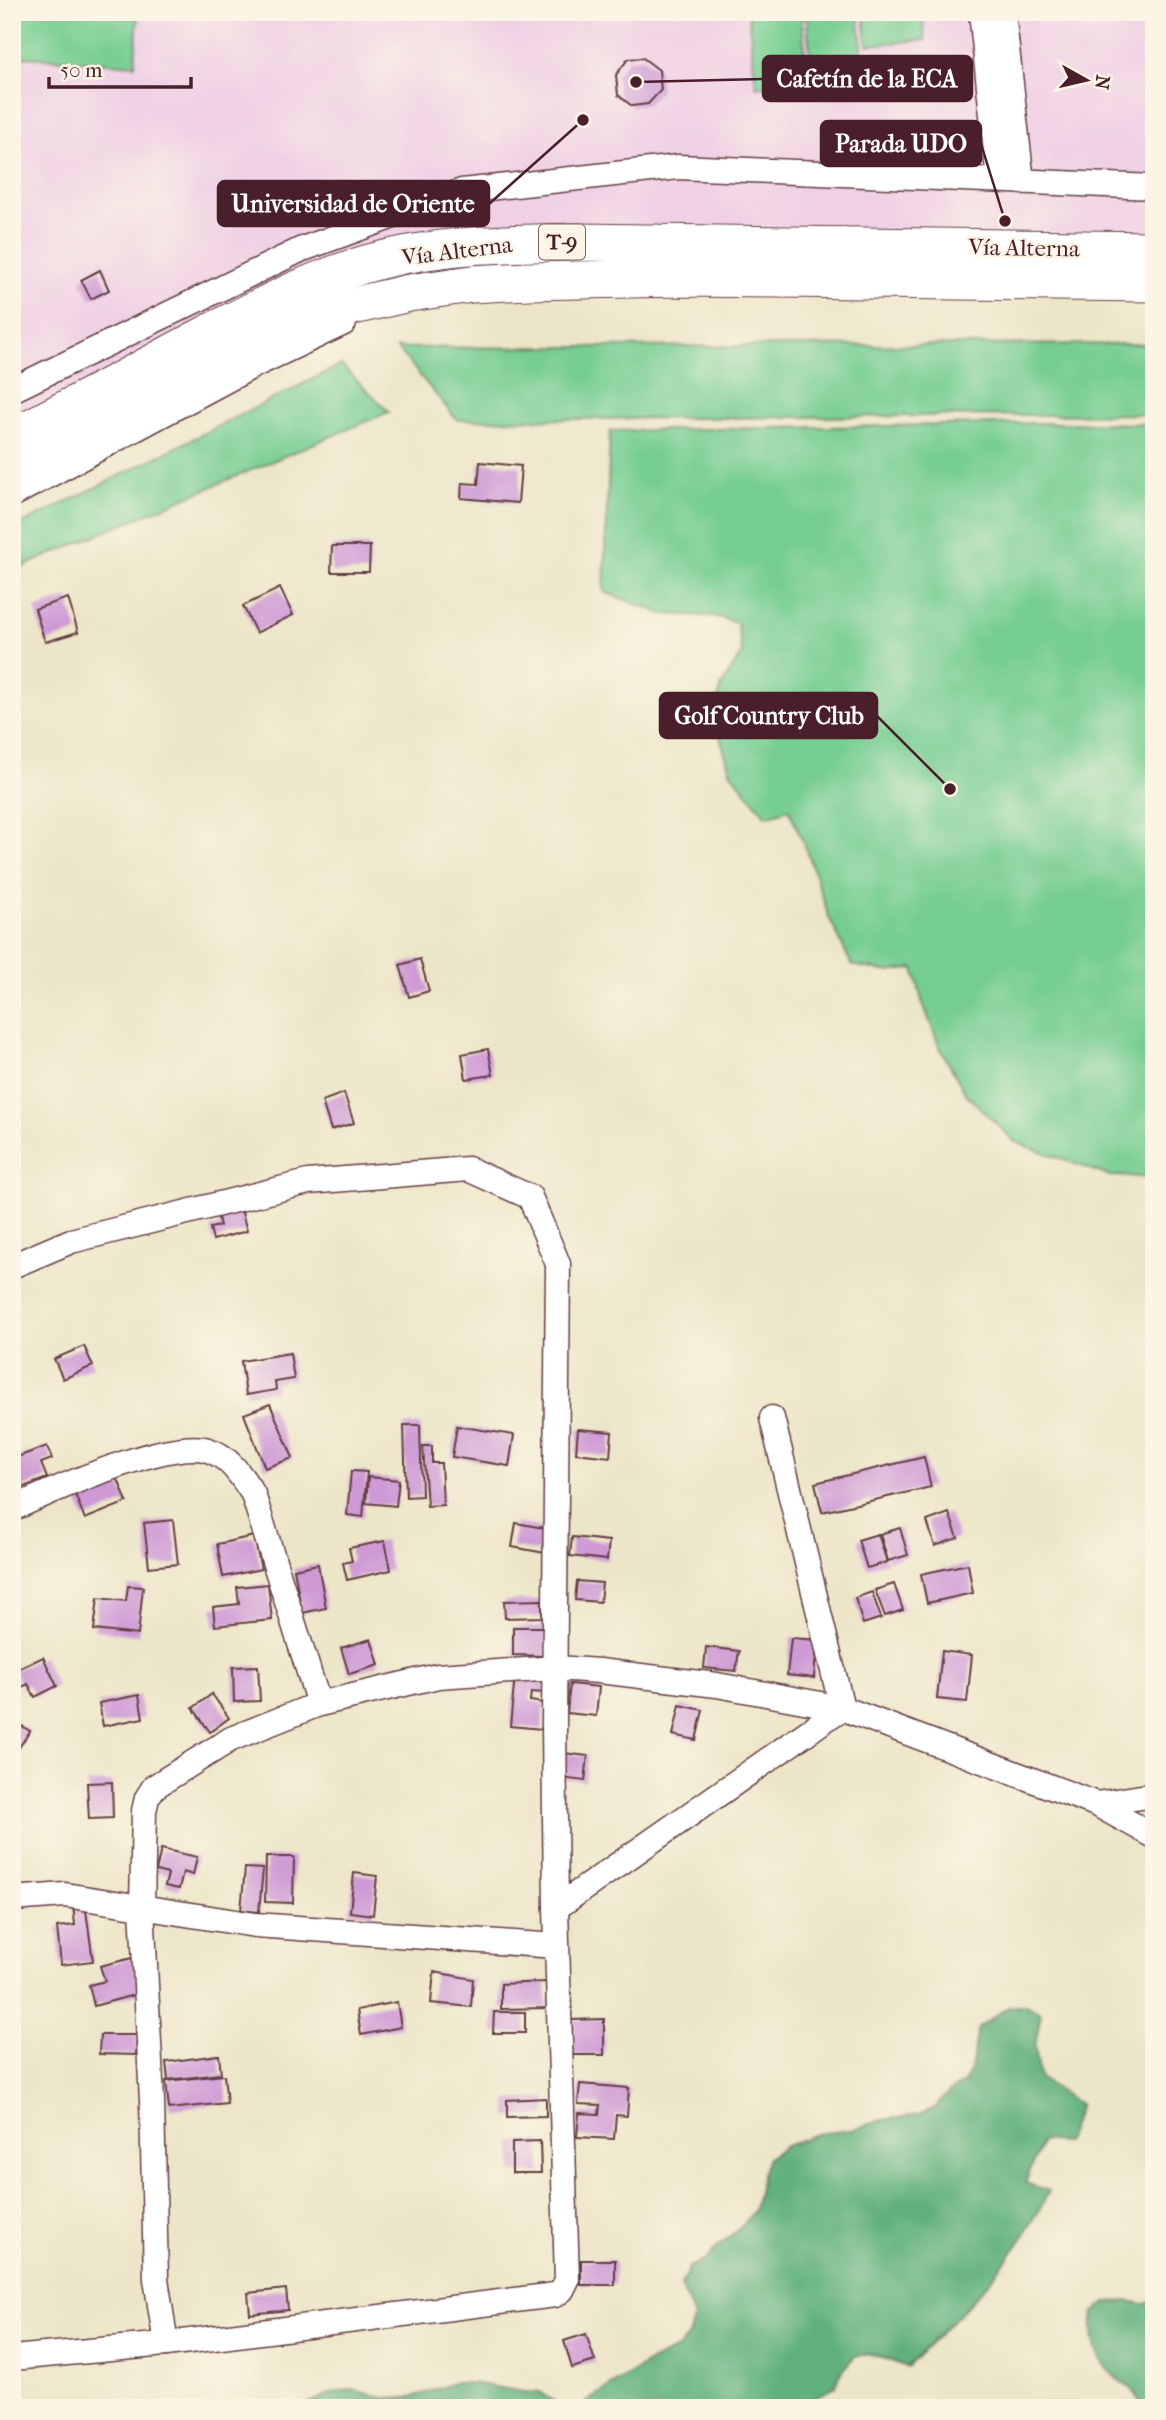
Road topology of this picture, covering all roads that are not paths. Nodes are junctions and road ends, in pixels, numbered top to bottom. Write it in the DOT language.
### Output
graph roads {
  1 [pos="981,12"];
  2 [pos="1003,12"];
  3 [pos="1010,181"];
  4 [pos="1154,187"];
  5 [pos="1154,250"];
  6 [pos="1154,283"];
  7 [pos="409,293"];
  8 [pos="12,390"];
  9 [pos="12,437"];
  10 [pos="12,471"];
  11 [pos="12,495"];
  12 [pos="12,1266"];
  13 [pos="772,1418"];
  14 [pos="12,1509"];
  15 [pos="556,1668"];
  16 [pos="319,1704"];
  17 [pos="842,1707"];
  18 [pos="1154,1795"];
  19 [pos="1096,1804"];
  20 [pos="1154,1836"];
  21 [pos="12,1899"];
  22 [pos="142,1907"];
  23 [pos="556,1908"];
  24 [pos="556,1945"];
  25 [pos="166,2344"];
  26 [pos="12,2358"];
  1 -- 3 [label="street"];
  2 -- 3 [label="street"];
  3 -- 4 [label="street"];
  3 -- 8 [label="street"];
  5 -- 9 [label="highway, Vía Alterna / T-9"];
  6 -- 7 [label="highway, Vía Alterna / T-9"];
  7 -- 10 [label="highway, Vía Alterna / T-9"];
  7 -- 11 [label="street"];
  12 -- 15 [label="street"];
  13 -- 17 [label="street"];
  14 -- 16 [label="street"];
  15 -- 16 [label="street"];
  15 -- 17 [label="street"];
  15 -- 23 [label="street"];
  16 -- 22 [label="street"];
  17 -- 19 [label="street"];
  17 -- 23 [label="street"];
  18 -- 19 [label="street"];
  19 -- 20 [label="street"];
  21 -- 22 [label="street"];
  22 -- 24 [label="street"];
  22 -- 25 [label="street"];
  23 -- 24 [label="street"];
  24 -- 25 [label="street"];
  25 -- 26 [label="street"];
}
